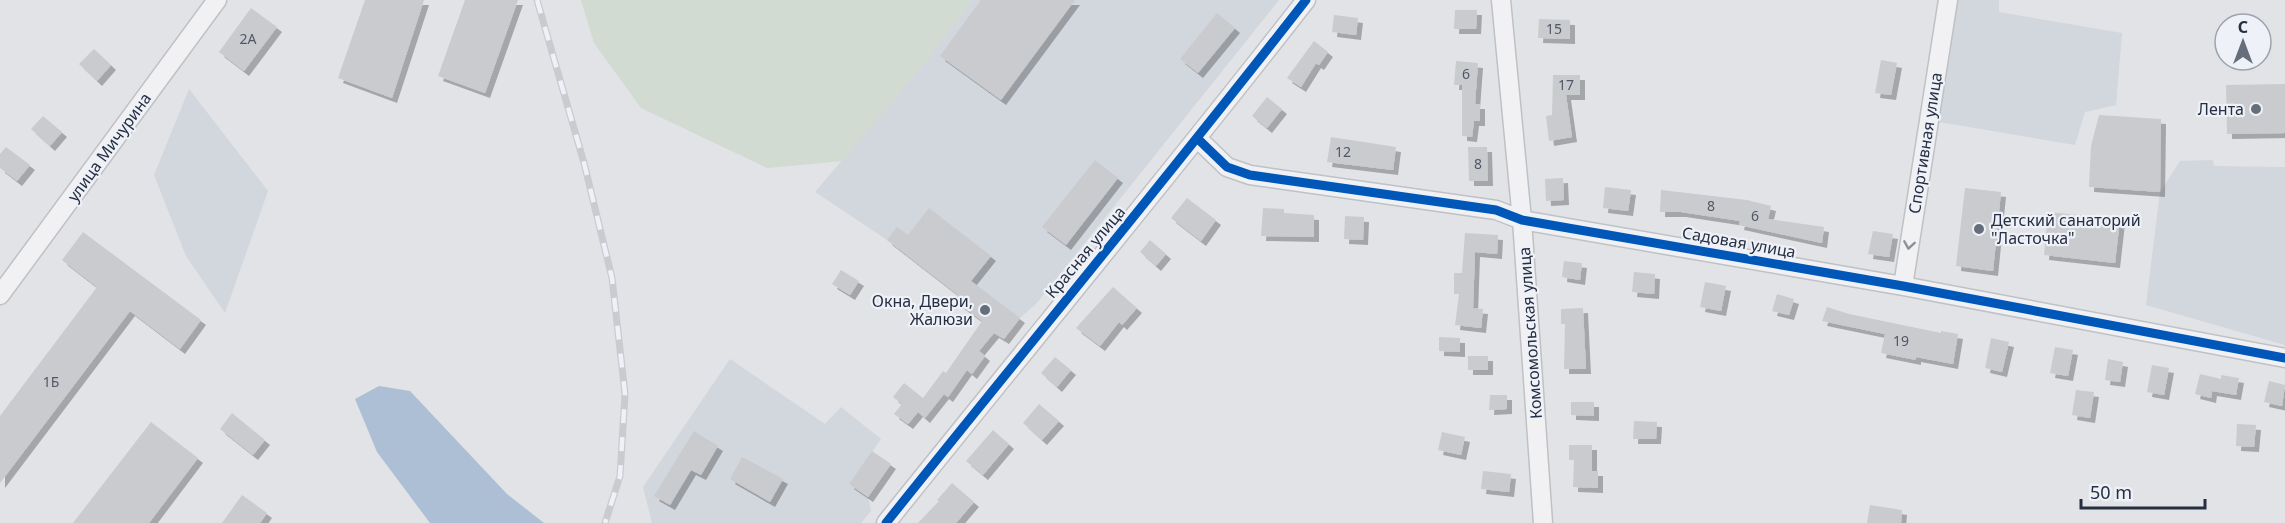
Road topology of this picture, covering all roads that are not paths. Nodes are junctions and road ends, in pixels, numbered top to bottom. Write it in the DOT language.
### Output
graph roads {
  1 [pos="217,0"];
  2 [pos="1306,0"];
  3 [pos="1501,0"];
  4 [pos="1948,0"];
  5 [pos="1198,139"];
  6 [pos="1522,220"];
  7 [pos="1903,286"];
  8 [pos="0,295"];
  9 [pos="2285,358"];
  10 [pos="886,523"];
  11 [pos="1543,523"];
  1 -- 8 [label="street, улица Мичурина"];
  2 -- 5 [label="street, Красная улица"];
  3 -- 6 [label="street, Комсомольская улица"];
  4 -- 7 [label="street, Спортивная улица, one-way"];
  5 -- 6 [label="street, Садовая улица"];
  5 -- 10 [label="street, Красная улица"];
  6 -- 7 [label="street, Садовая улица"];
  6 -- 11 [label="street, Комсомольская улица"];
  7 -- 9 [label="street, Садовая улица"];
}
